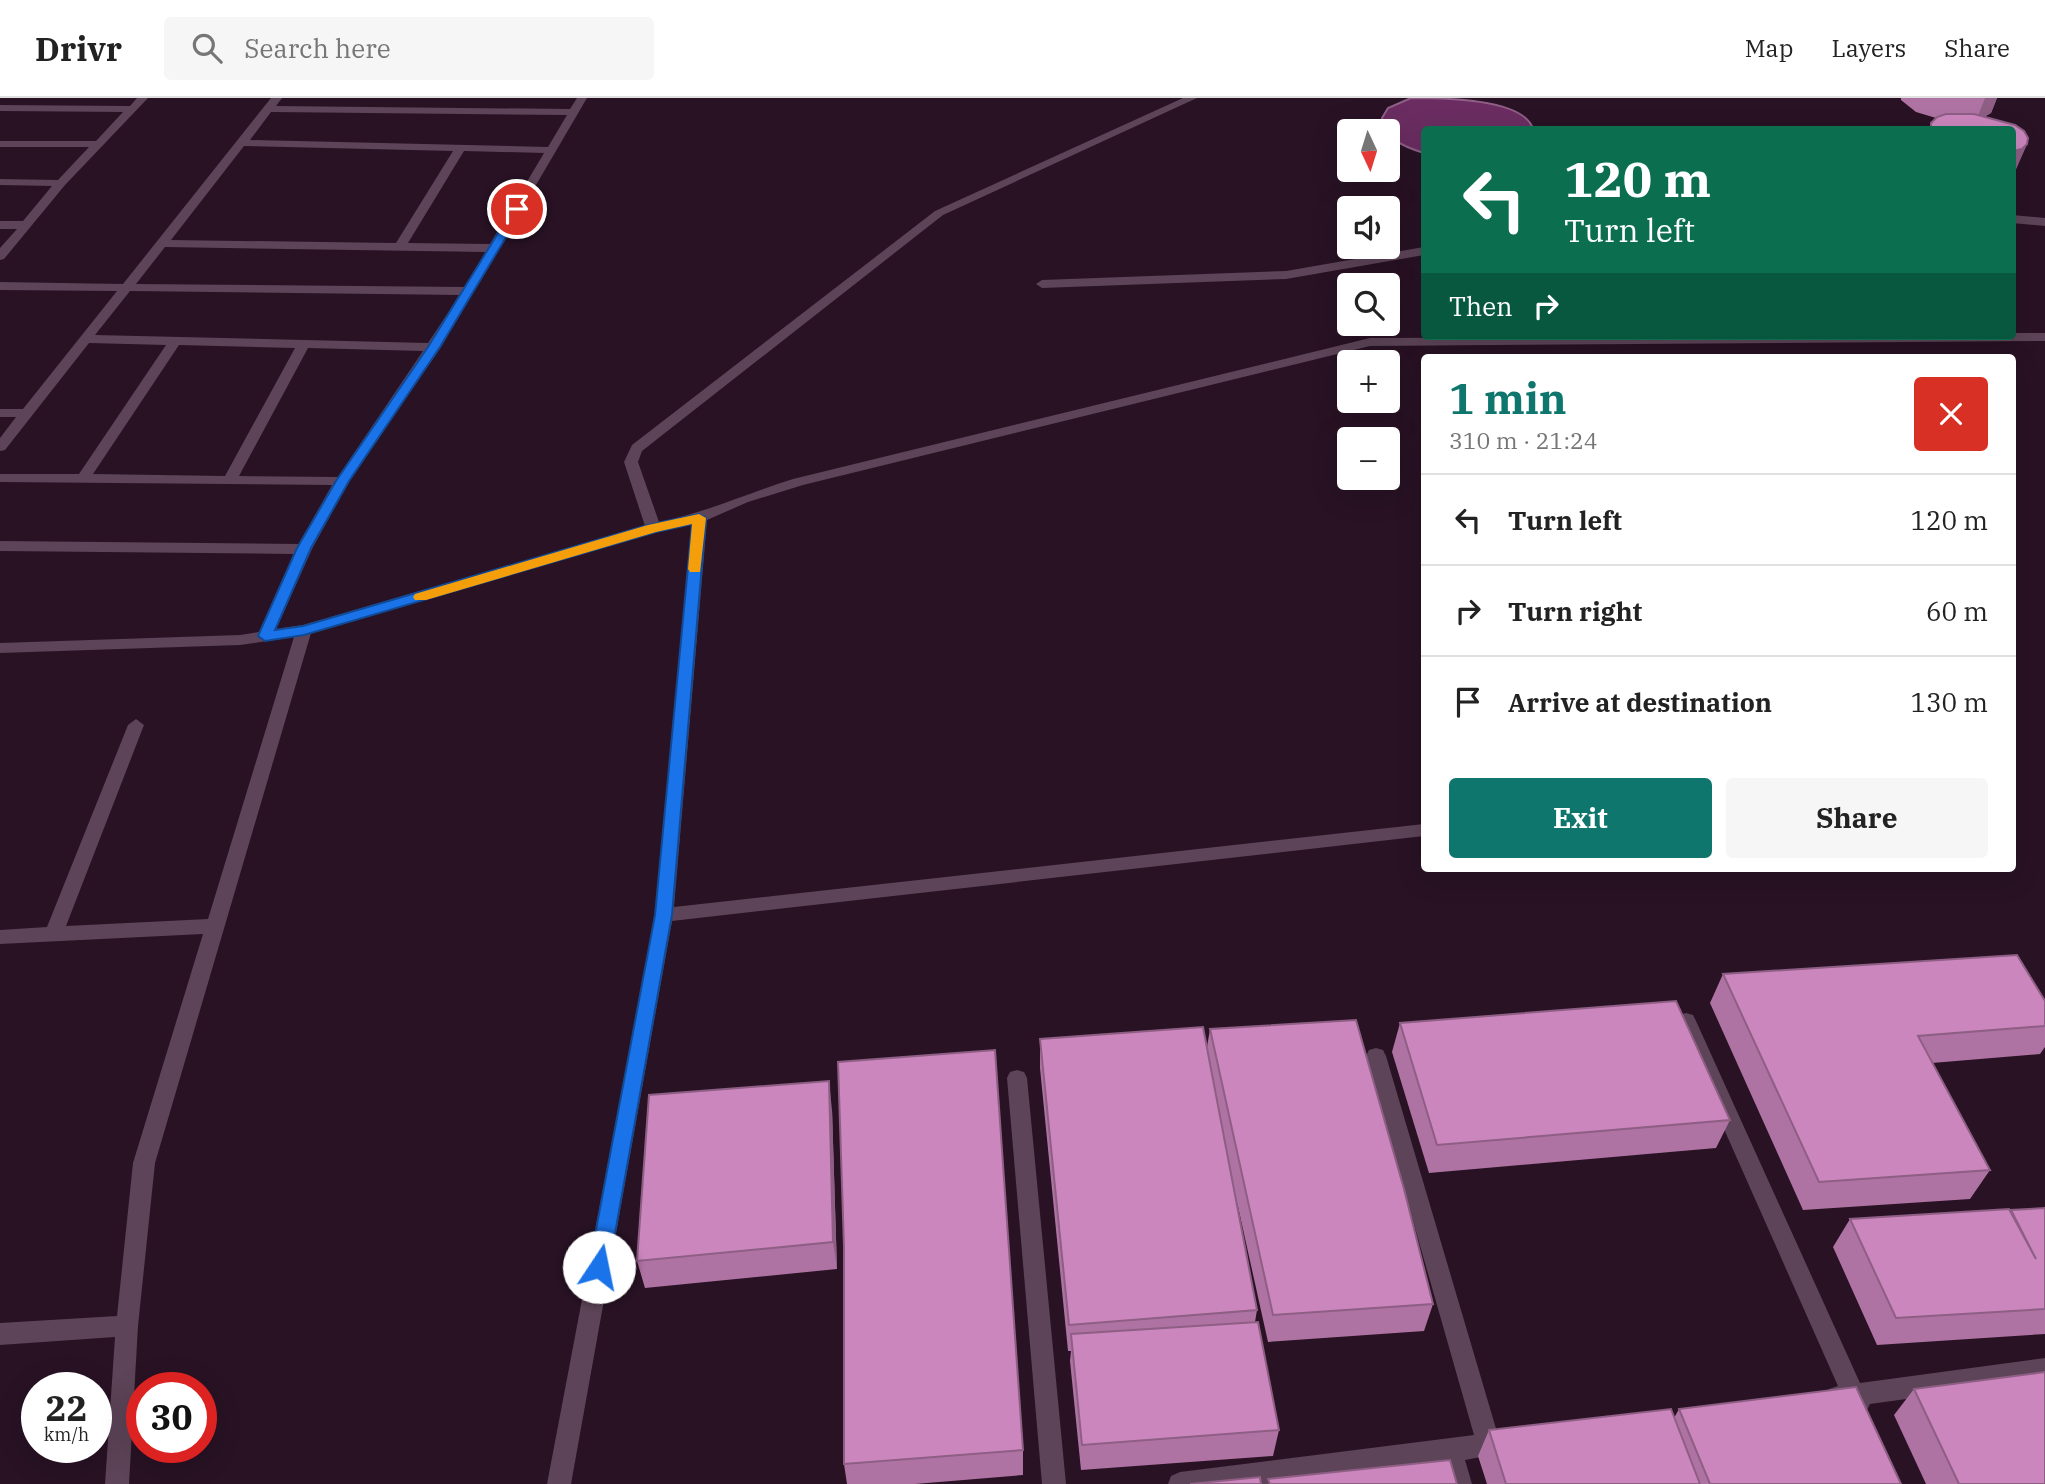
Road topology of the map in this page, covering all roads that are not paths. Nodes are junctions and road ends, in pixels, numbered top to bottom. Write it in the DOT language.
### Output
graph roads {
  1 [pos="143,98"];
  2 [pos="277,98"];
  3 [pos="582,98"];
  4 [pos="1192,98"];
  5 [pos="0,108"];
  6 [pos="133,109"];
  7 [pos="269,109"];
  8 [pos="575,112"];
  9 [pos="241,143"];
  10 [pos="0,144"];
  11 [pos="98,144"];
  12 [pos="461,148"];
  13 [pos="553,150"];
  14 [pos="0,182"];
  15 [pos="61,183"];
  16 [pos="2016,219"];
  17 [pos="2045,222"];
  18 [pos="0,225"];
  19 [pos="25,225"];
  20 [pos="162,243"];
  21 [pos="400,246"];
  22 [pos="494,248"];
  23 [pos="1421,252"];
  24 [pos="0,256"];
  25 [pos="1042,284"];
  26 [pos="0,286"];
  27 [pos="125,289"];
  28 [pos="469,291"];
  29 [pos="2016,337"];
  30 [pos="2045,337"];
  31 [pos="84,339"];
  32 [pos="1421,340"];
  33 [pos="175,341"];
  34 [pos="304,344"];
  35 [pos="434,347"];
  36 [pos="0,413"];
  37 [pos="24,413"];
  38 [pos="0,447"];
  39 [pos="0,478"];
  40 [pos="83,478"];
  41 [pos="230,480"];
  42 [pos="342,481"];
  43 [pos="699,518"];
  44 [pos="653,528"];
  45 [pos="0,546"];
  46 [pos="304,548"];
  47 [pos="304,630"];
  48 [pos="265,636"];
  49 [pos="0,648"];
  50 [pos="136,725"];
  51 [pos="1421,830"];
  52 [pos="663,915"];
  53 [pos="213,926"];
  54 [pos="53,934"];
  55 [pos="0,937"];
  56 [pos="1686,1021"];
  57 [pos="1376,1056"];
  58 [pos="1017,1078"];
  59 [pos="127,1326"];
  60 [pos="0,1334"];
  61 [pos="2045,1369"];
  62 [pos="1854,1395"];
  63 [pos="1813,1401"];
  64 [pos="1866,1420"];
  65 [pos="1530,1440"];
  66 [pos="1489,1446"];
  67 [pos="1450,1451"];
  68 [pos="117,1484"];
  69 [pos="559,1484"];
  70 [pos="1054,1484"];
  71 [pos="1180,1484"];
  72 [pos="1460,1484"];
  1 -- 6 [label="street"];
  2 -- 7 [label="street"];
  3 -- 8 [label="street"];
  4 -- 44 [label="street"];
  5 -- 6 [label="street"];
  6 -- 11 [label="street"];
  7 -- 8 [label="street"];
  7 -- 9 [label="street"];
  8 -- 13 [label="street"];
  9 -- 12 [label="street"];
  9 -- 20 [label="street"];
  10 -- 11 [label="street"];
  11 -- 15 [label="street"];
  12 -- 13 [label="street"];
  12 -- 21 [label="street"];
  13 -- 22 [label="street"];
  14 -- 15 [label="street"];
  15 -- 19 [label="street"];
  16 -- 17 [label="street"];
  18 -- 19 [label="street"];
  19 -- 24 [label="street"];
  20 -- 21 [label="street"];
  20 -- 27 [label="street"];
  21 -- 22 [label="street"];
  22 -- 28 [label="street"];
  23 -- 25 [label="street"];
  26 -- 27 [label="street"];
  27 -- 28 [label="street"];
  27 -- 31 [label="street"];
  28 -- 35 [label="street"];
  29 -- 30 [label="street"];
  31 -- 33 [label="street"];
  31 -- 37 [label="street"];
  32 -- 43 [label="street"];
  33 -- 34 [label="street"];
  33 -- 40 [label="street"];
  34 -- 35 [label="street"];
  34 -- 41 [label="street"];
  35 -- 42 [label="street"];
  36 -- 37 [label="street"];
  37 -- 38 [label="street"];
  39 -- 40 [label="street"];
  40 -- 41 [label="street"];
  41 -- 42 [label="street"];
  42 -- 46 [label="street"];
  43 -- 44 [label="street"];
  43 -- 52 [label="street"];
  44 -- 47 [label="street"];
  45 -- 46 [label="street"];
  46 -- 48 [label="street"];
  47 -- 48 [label="street"];
  47 -- 53 [label="street"];
  48 -- 49 [label="street"];
  50 -- 54 [label="street"];
  51 -- 52 [label="street"];
  52 -- 69 [label="street"];
  53 -- 54 [label="street"];
  53 -- 59 [label="street"];
  54 -- 55 [label="street"];
  56 -- 62 [label="street"];
  57 -- 66 [label="street"];
  58 -- 70 [label="street"];
  59 -- 60 [label="street"];
  59 -- 68 [label="street"];
  61 -- 62 [label="street"];
  62 -- 63 [label="street"];
  62 -- 64 [label="street"];
  65 -- 66 [label="street"];
  66 -- 67 [label="street"];
  67 -- 71 [label="street"];
  67 -- 72 [label="street"];
}
